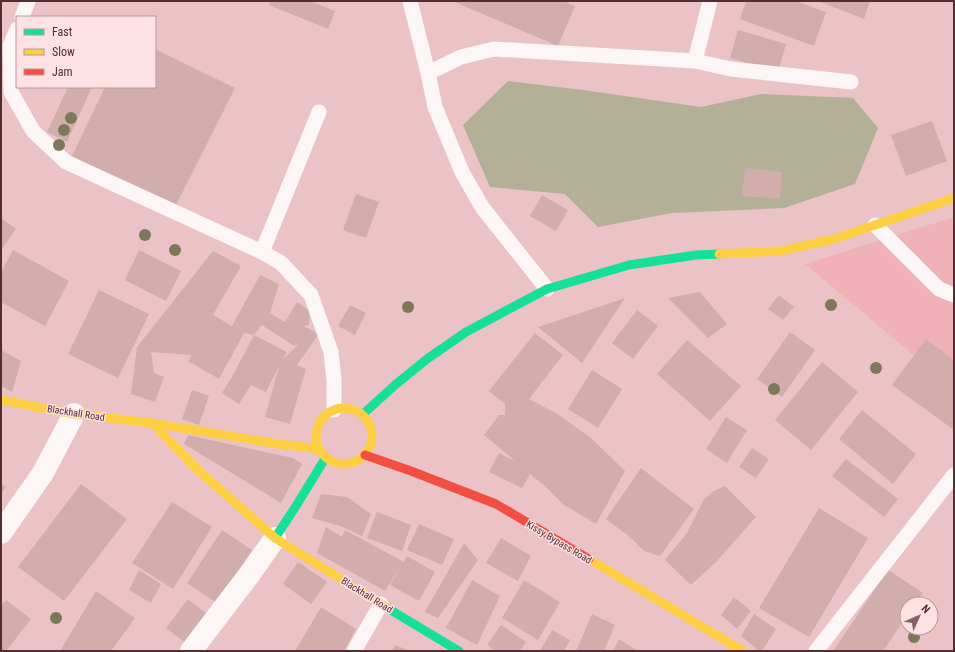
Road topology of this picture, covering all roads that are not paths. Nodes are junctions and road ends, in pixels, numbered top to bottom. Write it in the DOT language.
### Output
graph roads {
  1 [pos="28,1"];
  2 [pos="410,1"];
  3 [pos="710,1"];
  4 [pos="22,16"];
  5 [pos="16,31"];
  6 [pos="695,61"];
  7 [pos="428,73"];
  8 [pos="851,82"];
  9 [pos="6,89"];
  10 [pos="319,112"];
  11 [pos="954,198"];
  12 [pos="875,225"];
  13 [pos="262,252"];
  14 [pos="547,289"];
  15 [pos="954,295"];
  16 [pos="1,400"];
  17 [pos="334,410"];
  18 [pos="74,414"];
  19 [pos="362,415"];
  20 [pos="152,424"];
  21 [pos="320,449"];
  22 [pos="365,455"];
  23 [pos="326,457"];
  24 [pos="954,475"];
  25 [pos="1,533"];
  26 [pos="275,538"];
  27 [pos="381,604"];
  28 [pos="191,651"];
  29 [pos="354,651"];
  30 [pos="459,651"];
  31 [pos="743,651"];
  32 [pos="816,651"];
  1 -- 4 [label="lane"];
  2 -- 7 [label="lane"];
  3 -- 6 [label="lane"];
  5 -- 9 [label="lane"];
  6 -- 7 [label="lane"];
  6 -- 8 [label="lane"];
  7 -- 14 [label="lane"];
  9 -- 13 [label="lane"];
  10 -- 13 [label="lane"];
  11 -- 12 [label="main road"];
  12 -- 14 [label="main road"];
  12 -- 15 [label="lane"];
  13 -- 17 [label="lane"];
  14 -- 19 [label="main road"];
  16 -- 18 [label="main road, Blackhall Road"];
  17 -- 19 [label="main road"];
  17 -- 21 [label="main road"];
  18 -- 20 [label="main road, Blackhall Road"];
  18 -- 25 [label="street"];
  19 -- 22 [label="main road"];
  20 -- 21 [label="main road, Blackhall Road"];
  20 -- 26 [label="main road, Blackhall Road"];
  21 -- 23 [label="main road"];
  22 -- 23 [label="main road"];
  22 -- 31 [label="main road, Kissy Bypass Road"];
  23 -- 26 [label="main road"];
  24 -- 32 [label="lane"];
  26 -- 27 [label="main road, Blackhall Road"];
  26 -- 28 [label="street"];
  27 -- 29 [label="lane"];
  27 -- 30 [label="main road, Blackhall Road"];
}
